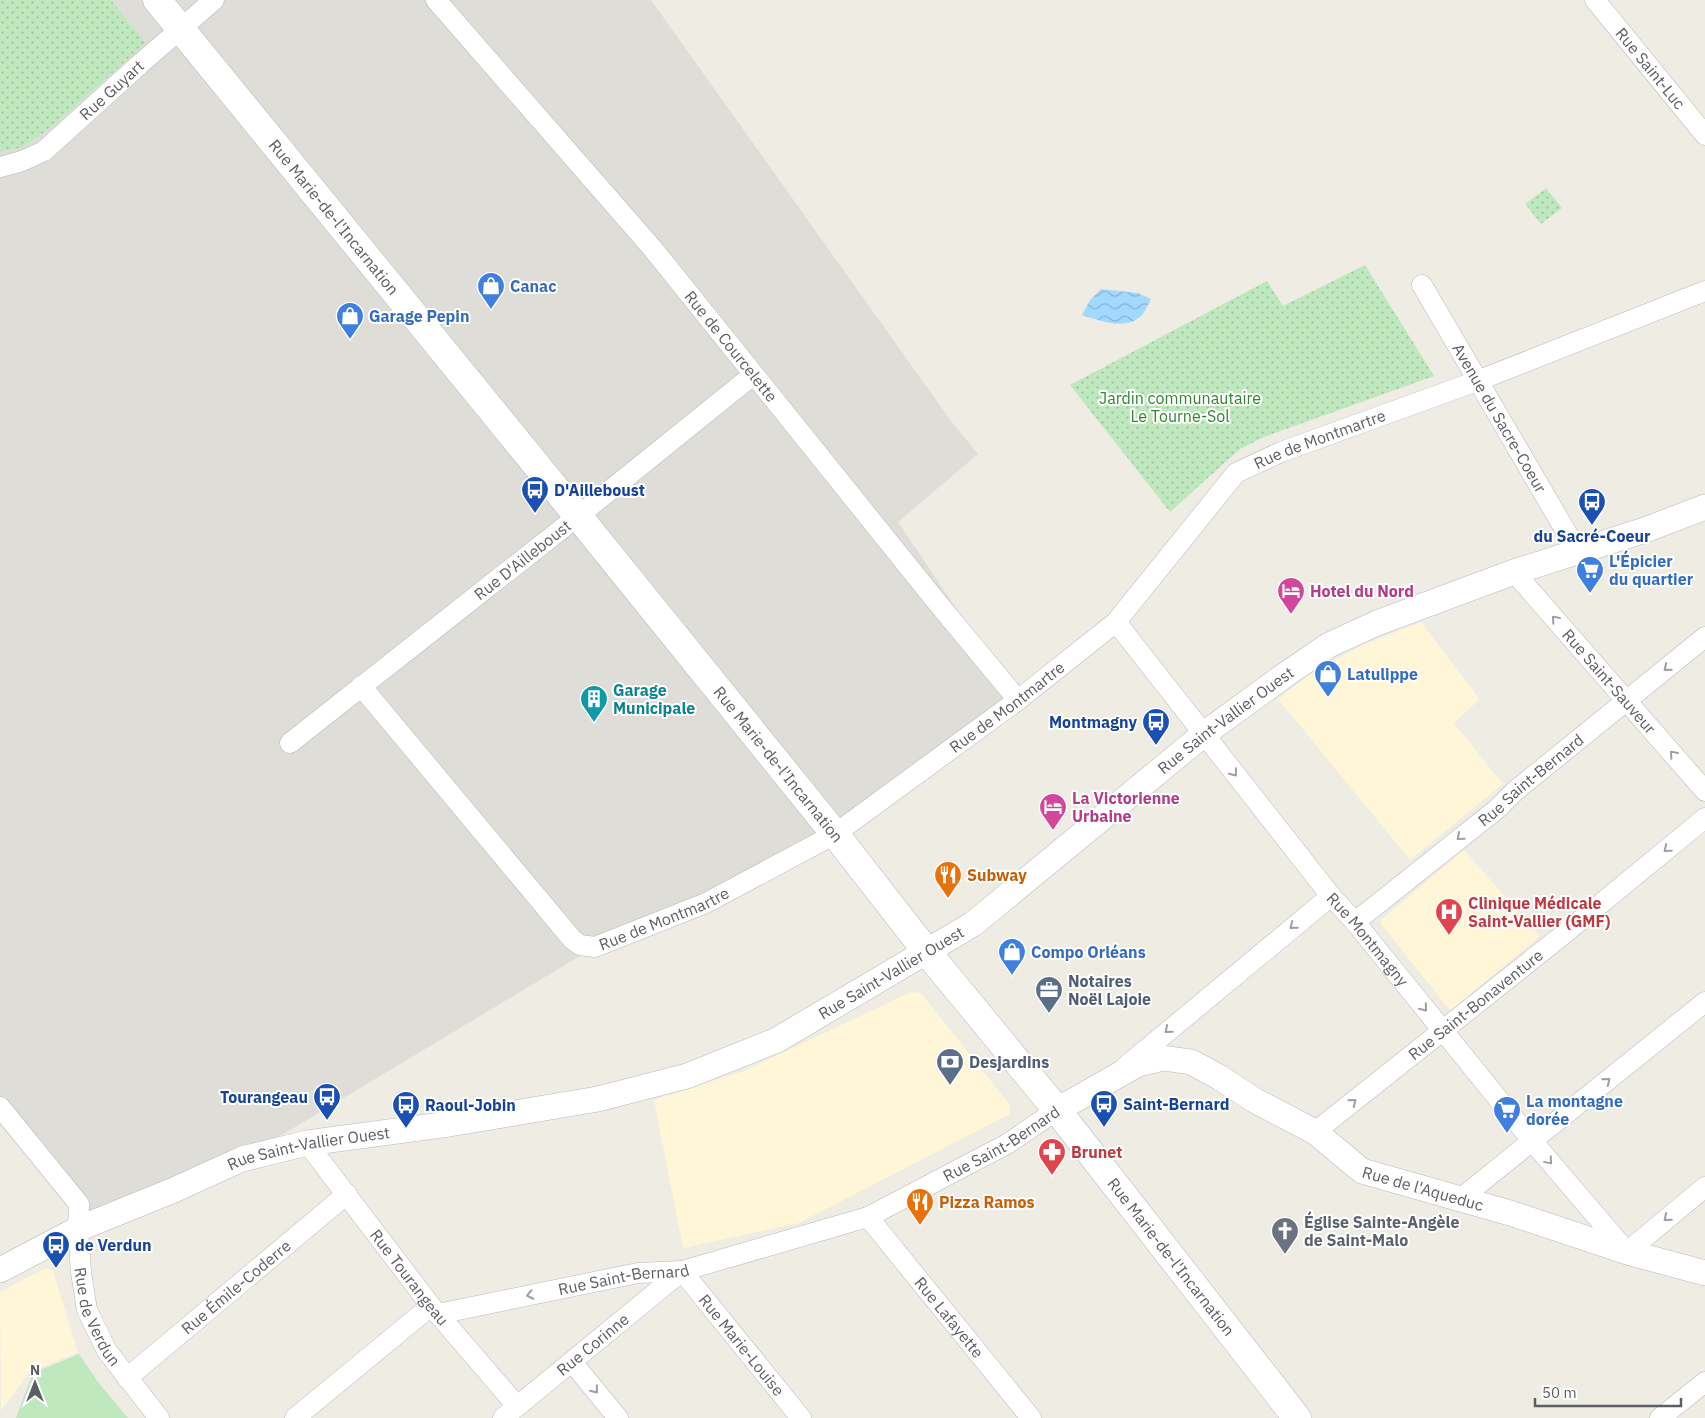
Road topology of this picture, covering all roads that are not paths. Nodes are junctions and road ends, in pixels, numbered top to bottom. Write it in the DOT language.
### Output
graph roads {
  1 [pos="157,0"];
  2 [pos="214,0"];
  3 [pos="436,0"];
  4 [pos="1595,0"];
  5 [pos="181,28"];
  6 [pos="1705,135"];
  7 [pos="12,170"];
  8 [pos="1422,285"];
  9 [pos="1705,291"];
  10 [pos="753,375"];
  11 [pos="1477,381"];
  12 [pos="1705,507"];
  13 [pos="578,516"];
  14 [pos="1578,552"];
  15 [pos="1514,572"];
  16 [pos="1116,622"];
  17 [pos="1705,637"];
  18 [pos="361,686"];
  19 [pos="1018,700"];
  20 [pos="1627,701"];
  21 [pos="1204,734"];
  22 [pos="290,743"];
  23 [pos="1705,791"];
  24 [pos="1705,818"];
  25 [pos="835,834"];
  26 [pos="1331,896"];
  27 [pos="1355,922"];
  28 [pos="928,952"];
  29 [pos="1705,1002"];
  30 [pos="1442,1030"];
  31 [pos="1108,1080"];
  32 [pos="0,1107"];
  33 [pos="1057,1110"];
  34 [pos="1315,1132"];
  35 [pos="1533,1142"];
  36 [pos="308,1143"];
  37 [pos="1705,1187"];
  38 [pos="347,1194"];
  39 [pos="1460,1199"];
  40 [pos="868,1217"];
  41 [pos="78,1229"];
  42 [pos="1627,1252"];
  43 [pos="0,1270"];
  44 [pos="682,1271"];
  45 [pos="1705,1273"];
  46 [pos="435,1310"];
  47 [pos="572,1362"];
  48 [pos="127,1378"];
  49 [pos="1705,1382"];
  50 [pos="510,1412"];
  51 [pos="159,1418"];
  52 [pos="296,1418"];
  53 [pos="618,1418"];
  54 [pos="801,1418"];
  55 [pos="1030,1418"];
  56 [pos="1297,1418"];
  57 [pos="1660,1418"];
  1 -- 5 [label="main road, Rue Marie-de-l'Incarnation"];
  2 -- 5 [label="street, Rue Guyart"];
  3 -- 10 [label="street, Rue de Courcelette"];
  4 -- 6 [label="street, Rue Saint-Luc"];
  5 -- 7 [label="street, Rue Guyart"];
  5 -- 13 [label="main road, Rue Marie-de-l'Incarnation"];
  8 -- 11 [label="street, Avenue du Sacre-Coeur"];
  9 -- 11 [label="street, Rue de Montmartre"];
  10 -- 13 [label="street, Rue D'Ailleboust"];
  10 -- 19 [label="street, Rue de Courcelette"];
  11 -- 14 [label="street, Avenue du Sacre-Coeur"];
  11 -- 16 [label="street, Rue de Montmartre"];
  12 -- 14 [label="street, Rue Saint-Vallier Ouest"];
  13 -- 18 [label="street, Rue D'Ailleboust"];
  13 -- 25 [label="main road, Rue Marie-de-l'Incarnation"];
  14 -- 15 [label="street, Rue Saint-Vallier Ouest"];
  20 -- 15 [label="street, Rue Saint-Sauveur, one-way"];
  15 -- 21 [label="street, Rue Saint-Vallier Ouest"];
  16 -- 19 [label="street, Rue de Montmartre"];
  16 -- 21 [label="street, Rue Montmagny"];
  17 -- 20 [label="street, Rue Saint-Bernard, one-way"];
  18 -- 22 [label="street, Rue D'Ailleboust"];
  18 -- 25 [label="street, Rue de Montmartre"];
  19 -- 25 [label="street, Rue de Montmartre"];
  23 -- 20 [label="street, Rue Saint-Sauveur, one-way"];
  20 -- 27 [label="street, Rue Saint-Bernard, one-way"];
  21 -- 26 [label="street, Rue Montmagny, one-way"];
  21 -- 28 [label="street, Rue Saint-Vallier Ouest"];
  24 -- 30 [label="street, Rue Saint-Bonaventure, one-way"];
  25 -- 28 [label="main road, Rue Marie-de-l'Incarnation"];
  26 -- 27 [label="street, Rue Montmagny"];
  26 -- 31 [label="street, Rue Saint-Bernard, one-way"];
  27 -- 30 [label="street, Rue Montmagny, one-way"];
  28 -- 33 [label="main road, Rue Marie-de-l'Incarnation"];
  28 -- 36 [label="street, Rue Saint-Vallier Ouest"];
  35 -- 29 [label="street, one-way"];
  34 -- 30 [label="street, Rue Saint-Bonaventure, one-way"];
  30 -- 35 [label="street, Rue Montmagny"];
  31 -- 33 [label="street, Rue Saint-Bernard"];
  31 -- 34 [label="street, Rue de l'Aqueduc"];
  32 -- 41 [label="street, Rue de Verdun"];
  33 -- 40 [label="street, Rue Saint-Bernard"];
  33 -- 56 [label="main road, Rue Marie-de-l'Incarnation"];
  34 -- 39 [label="street, Rue de l'Aqueduc"];
  35 -- 39 [label="street"];
  35 -- 42 [label="street, Rue Montmagny, one-way"];
  36 -- 38 [label="street, Rue Tourangeau"];
  36 -- 41 [label="street, Rue Saint-Vallier Ouest"];
  37 -- 42 [label="street, one-way"];
  38 -- 46 [label="street, Rue Tourangeau"];
  38 -- 48 [label="street, Rue Émile-Coderre"];
  39 -- 42 [label="street, Rue de l'Aqueduc"];
  40 -- 44 [label="street, Rue Saint-Bernard"];
  40 -- 55 [label="street, Rue Lafayette"];
  41 -- 43 [label="street, Rue Saint-Vallier Ouest"];
  41 -- 48 [label="street, Rue de Verdun"];
  42 -- 45 [label="street, Rue de l'Aqueduc"];
  44 -- 46 [label="street, Rue Saint-Bernard, one-way"];
  44 -- 47 [label="street, Rue Corinne"];
  44 -- 54 [label="street, Rue Marie-Louise"];
  46 -- 50 [label="street, Rue Tourangeau"];
  46 -- 52 [label="street, Rue Saint-Bernard"];
  47 -- 50 [label="street, Rue Corinne"];
  47 -- 53 [label="street, one-way"];
  48 -- 51 [label="street, Rue de Verdun"];
  49 -- 57 [label="street"];
}
